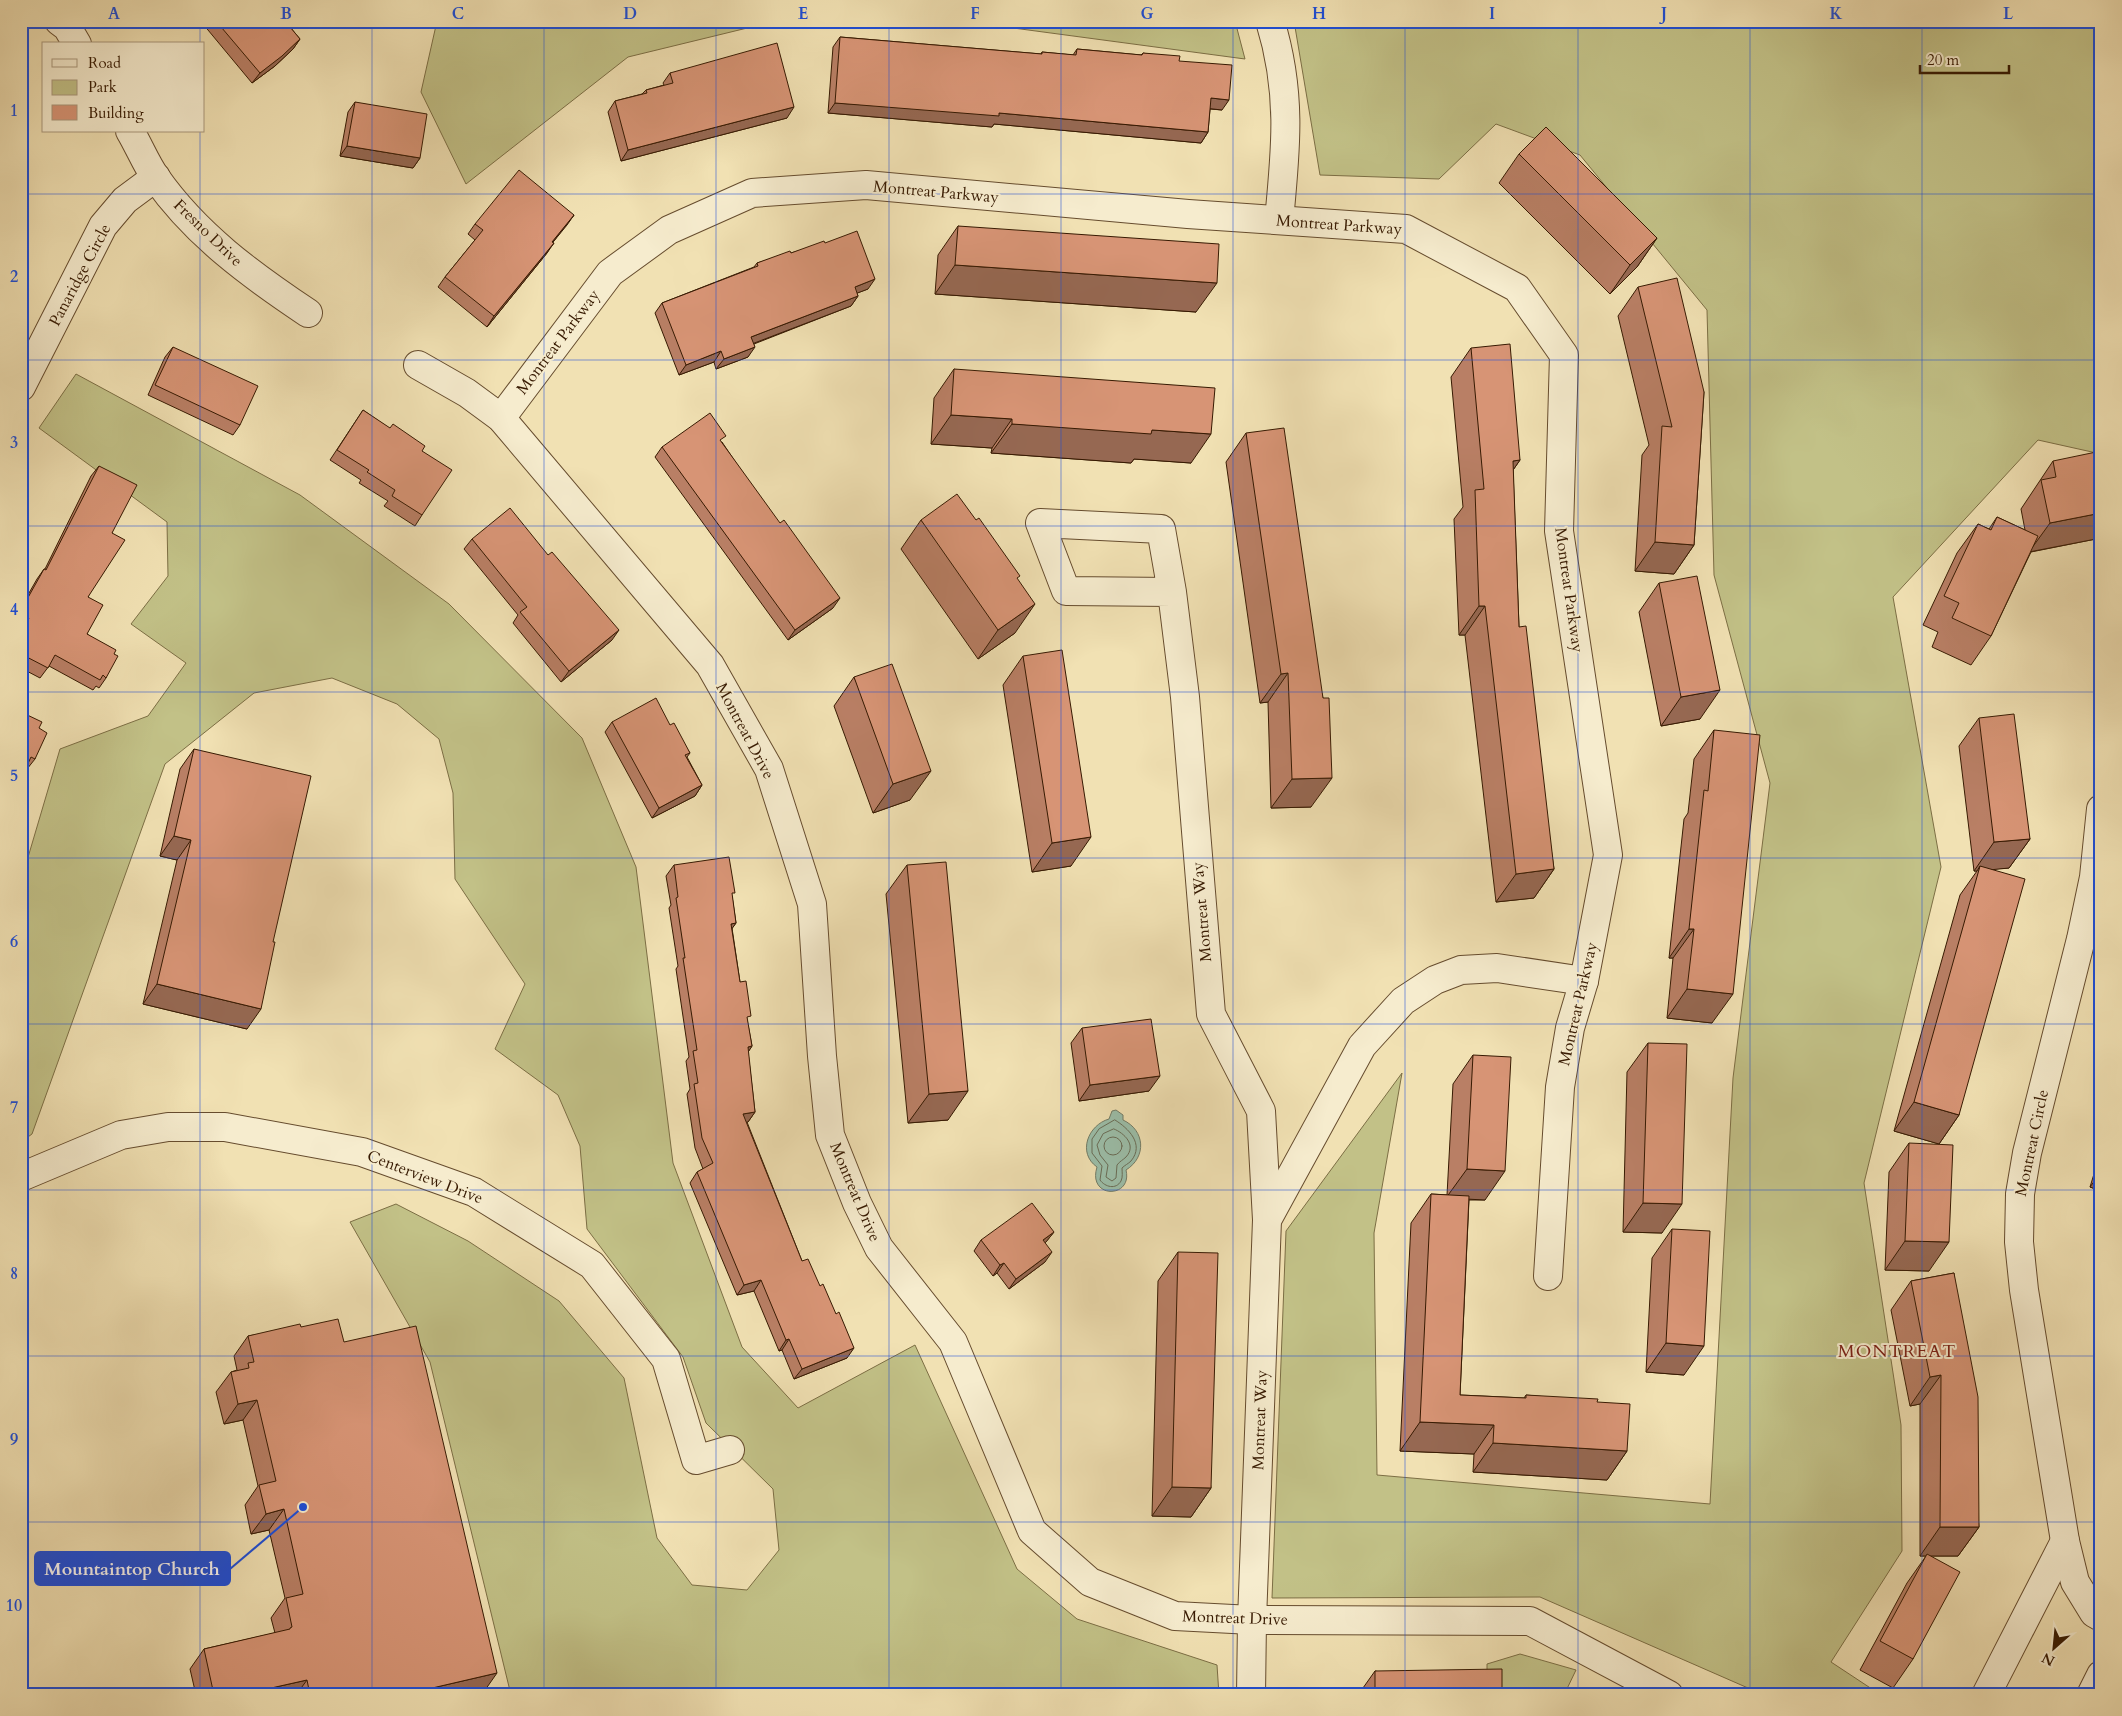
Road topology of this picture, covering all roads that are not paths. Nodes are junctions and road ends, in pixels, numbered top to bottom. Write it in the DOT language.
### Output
graph roads {
  1 [pos="1270,21"];
  2 [pos="131,132"];
  3 [pos="156,177"];
  4 [pos="1279,220"];
  5 [pos="308,313"];
  6 [pos="418,365"];
  7 [pos="21,387"];
  8 [pos="501,418"];
  9 [pos="1172,592"];
  10 [pos="2101,809"];
  11 [pos="1584,981"];
  12 [pos="21,1177"];
  13 [pos="1267,1220"];
  14 [pos="1548,1276"];
  15 [pos="730,1450"];
  16 [pos="2065,1541"];
  17 [pos="2101,1617"];
  18 [pos="1252,1620"];
  19 [pos="2101,1676"];
  20 [pos="1251,1695"];
  21 [pos="1669,1695"];
  22 [pos="1986,1695"];
  23 [pos="2091,1695"];
  1 -- 4 [label="street"];
  2 -- 3 [label="street, Fresno Drive"];
  3 -- 5 [label="street, Fresno Drive"];
  3 -- 7 [label="street, Panaridge Circle"];
  4 -- 8 [label="street, Montreat Parkway"];
  4 -- 11 [label="street, Montreat Parkway"];
  6 -- 8 [label="street, Montreat Drive"];
  8 -- 18 [label="street, Montreat Drive"];
  9 -- 9 [label="street, Montreat Way"];
  9 -- 13 [label="street, Montreat Way"];
  10 -- 16 [label="street, Montreat Circle"];
  11 -- 13 [label="street, Montreat Way"];
  11 -- 14 [label="street, Montreat Parkway"];
  12 -- 15 [label="street, Centerview Drive"];
  13 -- 18 [label="street, Montreat Way"];
  16 -- 17 [label="street, Montreat Circle"];
  16 -- 22 [label="street"];
  18 -- 20 [label="street, Montreat Way"];
  18 -- 21 [label="street, Montreat Drive"];
  19 -- 23 [label="street"];
}
